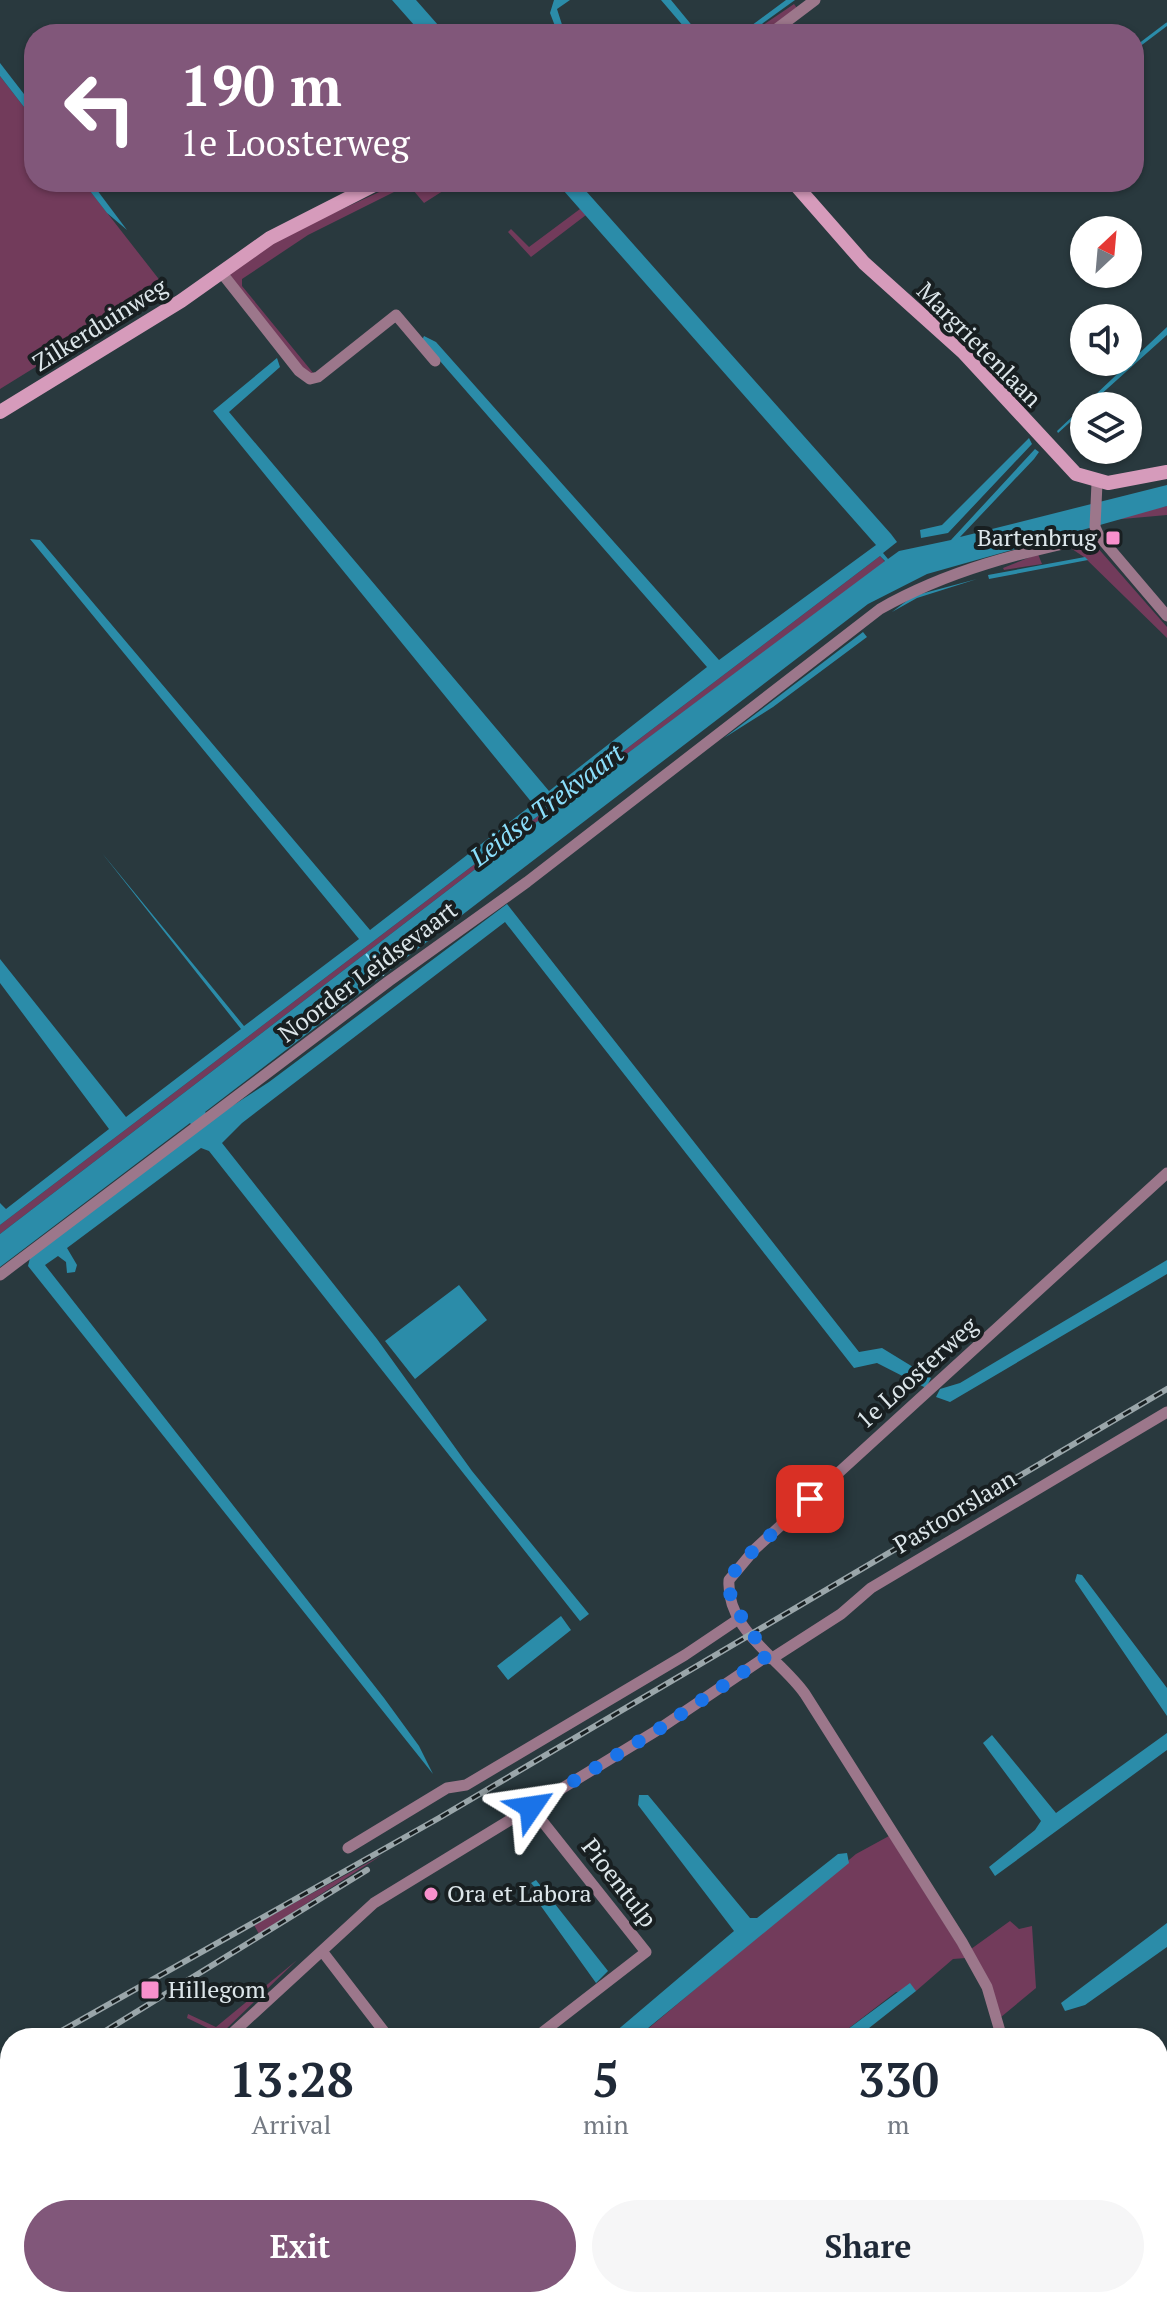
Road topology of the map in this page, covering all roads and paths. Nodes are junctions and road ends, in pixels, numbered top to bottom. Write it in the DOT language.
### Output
graph roads {
  1 [pos="815,0"];
  2 [pos="783,24"];
  3 [pos="359,192"];
  4 [pos="802,192"];
  5 [pos="221,272"];
  6 [pos="435,361"];
  7 [pos="0,412"];
  8 [pos="1167,472"];
  9 [pos="1097,483"];
  10 [pos="1097,532"];
  11 [pos="1167,616"];
  12 [pos="1167,1173"];
  13 [pos="0,1275"];
  14 [pos="1167,1412"];
  15 [pos="740,1618"];
  16 [pos="769,1658"];
  17 [pos="531,1807"];
  18 [pos="348,1848"];
  19 [pos="322,1951"];
  20 [pos="238,2028"];
  21 [pos="381,2028"];
  22 [pos="548,2028"];
  23 [pos="999,2028"];
  1 -- 2 [label="street"];
  3 -- 5 [label="main road, Zilkerduinweg"];
  4 -- 9 [label="main road, Margrietenlaan"];
  5 -- 6 [label="street"];
  5 -- 7 [label="main road, Zilkerduinweg"];
  8 -- 9 [label="main road"];
  9 -- 10 [label="street"];
  10 -- 11 [label="street"];
  10 -- 13 [label="street, Noorder Leidsevaart"];
  12 -- 15 [label="street, 1e Loosterweg"];
  14 -- 16 [label="street, Pastoorslaan"];
  15 -- 16 [label="street, 1e Loosterweg"];
  15 -- 18 [label="street"];
  16 -- 17 [label="street"];
  16 -- 23 [label="street"];
  17 -- 19 [label="street"];
  17 -- 22 [label="street, Pioentulp"];
  19 -- 20 [label="street"];
  19 -- 21 [label="street"];
}
